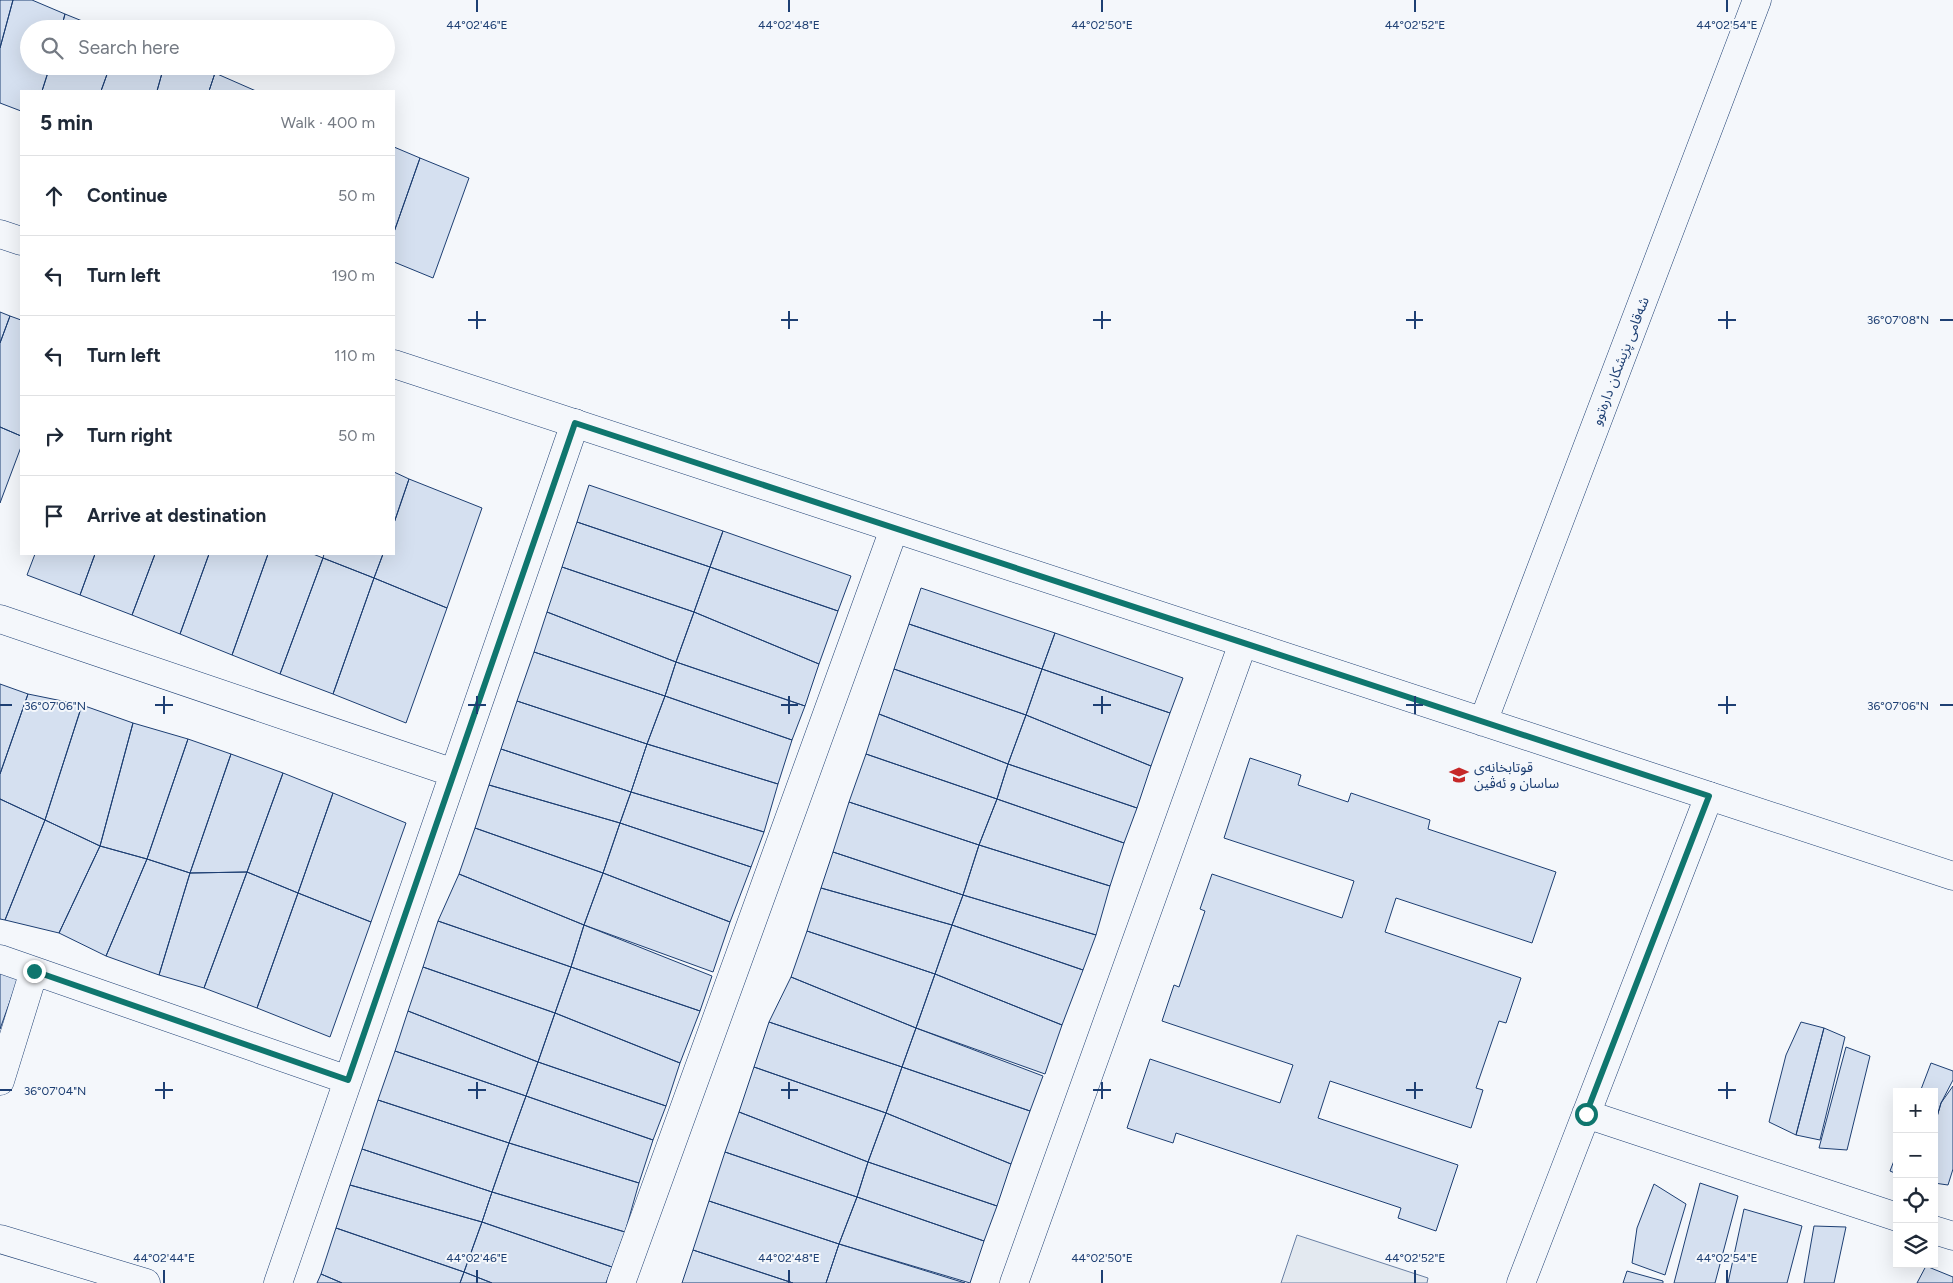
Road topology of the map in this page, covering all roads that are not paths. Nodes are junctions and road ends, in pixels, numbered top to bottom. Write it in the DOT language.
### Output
graph roads {
  1 [pos="1757,0"];
  2 [pos="0,234"];
  3 [pos="20,241"];
  4 [pos="395,364"];
  5 [pos="575,423"];
  6 [pos="894,528"];
  7 [pos="0,619"];
  8 [pos="1242,643"];
  9 [pos="1483,722"];
  10 [pos="454,773"];
  11 [pos="1709,796"];
  12 [pos="1953,876"];
  13 [pos="0,959"];
  14 [pos="34,971"];
  15 [pos="348,1080"];
  16 [pos="0,1081"];
  17 [pos="1586,1114"];
  18 [pos="1893,1216"];
  19 [pos="1938,1231"];
  20 [pos="1953,1236"];
  21 [pos="0,1238"];
  22 [pos="146,1283"];
  23 [pos="278,1283"];
  24 [pos="621,1283"];
  25 [pos="1014,1283"];
  26 [pos="1521,1283"];
  1 -- 9 [label="street, شەقامی پزیشکان دارەتوو"];
  2 -- 3 [label="street"];
  4 -- 5 [label="street"];
  5 -- 6 [label="street"];
  5 -- 10 [label="street"];
  6 -- 8 [label="street"];
  6 -- 24 [label="street"];
  7 -- 10 [label="street"];
  8 -- 9 [label="street"];
  8 -- 25 [label="street"];
  9 -- 11 [label="street"];
  10 -- 15 [label="street"];
  11 -- 12 [label="street"];
  11 -- 17 [label="street"];
  13 -- 14 [label="street"];
  14 -- 15 [label="street"];
  14 -- 16 [label="street"];
  15 -- 23 [label="street"];
  17 -- 18 [label="street"];
  17 -- 26 [label="street"];
  19 -- 20 [label="street"];
  21 -- 22 [label="street"];
}
